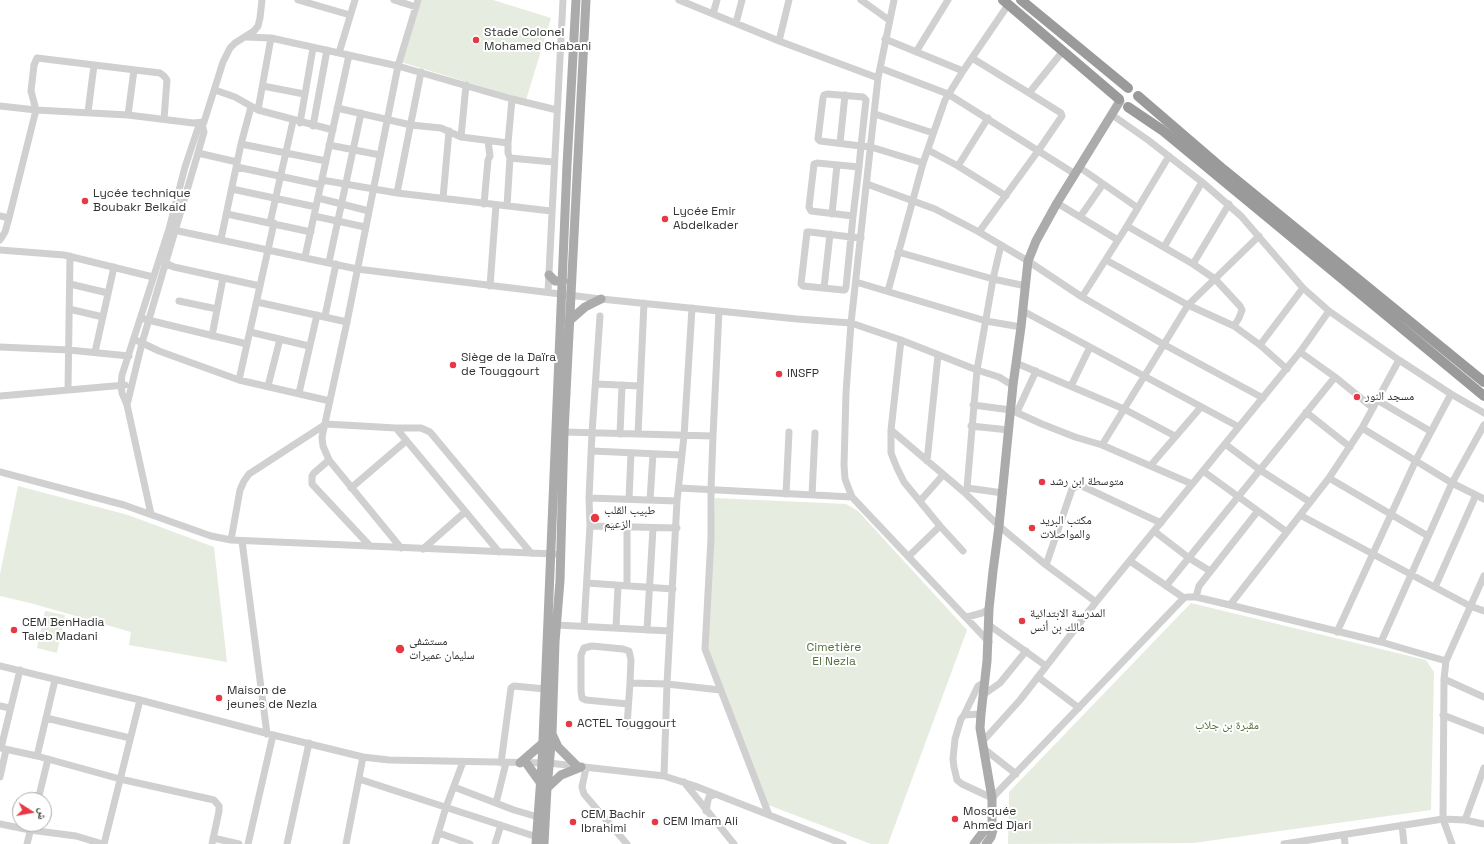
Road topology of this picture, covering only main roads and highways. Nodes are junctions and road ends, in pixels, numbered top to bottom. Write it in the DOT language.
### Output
graph roads {
  1 [pos="576,0"];
  2 [pos="586,0"];
  3 [pos="1021,0"];
  4 [pos="1006,3"];
  5 [pos="1128,88"];
  6 [pos="1138,96"];
  7 [pos="1123,103"];
  8 [pos="1222,174"];
  9 [pos="548,275"];
  10 [pos="563,281"];
  11 [pos="566,294"];
  12 [pos="602,299"];
  13 [pos="569,321"];
  14 [pos="1484,382"];
  15 [pos="1484,396"];
  16 [pos="552,734"];
  17 [pos="543,743"];
  18 [pos="546,763"];
  19 [pos="543,785"];
  20 [pos="992,825"];
  21 [pos="537,841"];
  22 [pos="990,842"];
  23 [pos="544,844"];
  24 [pos="974,844"];
  1 -- 10 [label="main road"];
  2 -- 11 [label="main road"];
  3 -- 5 [label="highway"];
  4 -- 7 [label="highway"];
  5 -- 6 [label="highway"];
  5 -- 7 [label="highway"];
  6 -- 7 [label="highway"];
  6 -- 8 [label="highway"];
  7 -- 8 [label="highway"];
  7 -- 20 [label="main road"];
  8 -- 14 [label="highway"];
  8 -- 15 [label="highway"];
  9 -- 10 [label="main road"];
  10 -- 11 [label="main road"];
  11 -- 13 [label="main road"];
  11 -- 17 [label="main road"];
  12 -- 13 [label="main road"];
  13 -- 16 [label="main road"];
  16 -- 18 [label="main road"];
  16 -- 19 [label="main road"];
  17 -- 18 [label="main road"];
  17 -- 19 [label="main road"];
  18 -- 19 [label="main road"];
  19 -- 21 [label="main road"];
  19 -- 23 [label="main road"];
  20 -- 22 [label="main road"];
  20 -- 24 [label="main road"];
}
